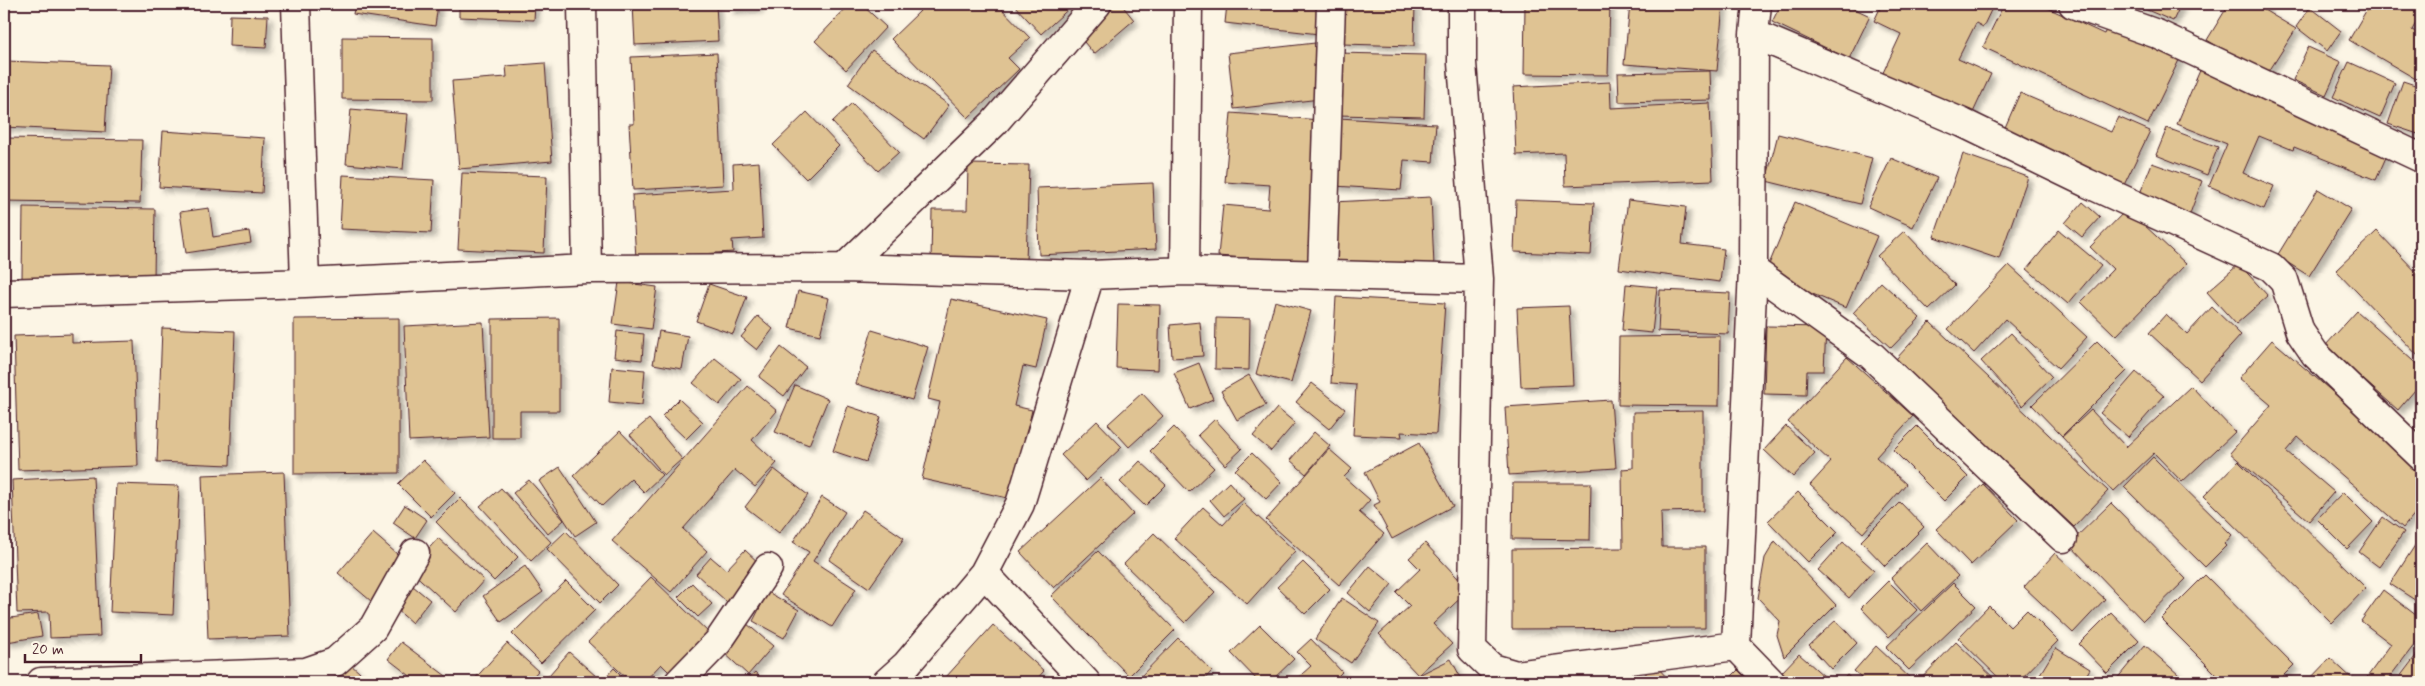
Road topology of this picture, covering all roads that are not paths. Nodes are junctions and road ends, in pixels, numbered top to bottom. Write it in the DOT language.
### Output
graph roads {
  1 [pos="296,4"];
  2 [pos="582,4"];
  3 [pos="1097,4"];
  4 [pos="1188,4"];
  5 [pos="1330,4"];
  6 [pos="1462,4"];
  7 [pos="1756,4"];
  8 [pos="2073,4"];
  9 [pos="1754,34"];
  10 [pos="2421,158"];
  11 [pos="844,268"];
  12 [pos="587,269"];
  13 [pos="1753,270"];
  14 [pos="1185,271"];
  15 [pos="1322,274"];
  16 [pos="1090,275"];
  17 [pos="1479,279"];
  18 [pos="305,283"];
  19 [pos="4,293"];
  20 [pos="2421,456"];
  21 [pos="2063,538"];
  22 [pos="415,553"];
  23 [pos="768,568"];
  24 [pos="984,573"];
  25 [pos="1736,646"];
  26 [pos="41,682"];
  27 [pos="679,682"];
  28 [pos="887,682"];
  29 [pos="1086,682"];
  30 [pos="1771,682"];
  1 -- 18 [label="street"];
  2 -- 12 [label="street"];
  3 -- 11 [label="street"];
  4 -- 14 [label="street"];
  5 -- 15 [label="street"];
  6 -- 17 [label="street"];
  7 -- 9 [label="street"];
  8 -- 10 [label="street"];
  9 -- 13 [label="street"];
  9 -- 20 [label="street"];
  11 -- 12 [label="street"];
  11 -- 16 [label="street"];
  12 -- 18 [label="street"];
  13 -- 21 [label="street"];
  13 -- 25 [label="street"];
  14 -- 15 [label="street"];
  14 -- 16 [label="street"];
  15 -- 17 [label="street"];
  16 -- 24 [label="street"];
  17 -- 25 [label="street"];
  18 -- 19 [label="street"];
  22 -- 26 [label="street"];
  23 -- 27 [label="street"];
  24 -- 28 [label="street"];
  24 -- 29 [label="street"];
  25 -- 30 [label="street"];
}
